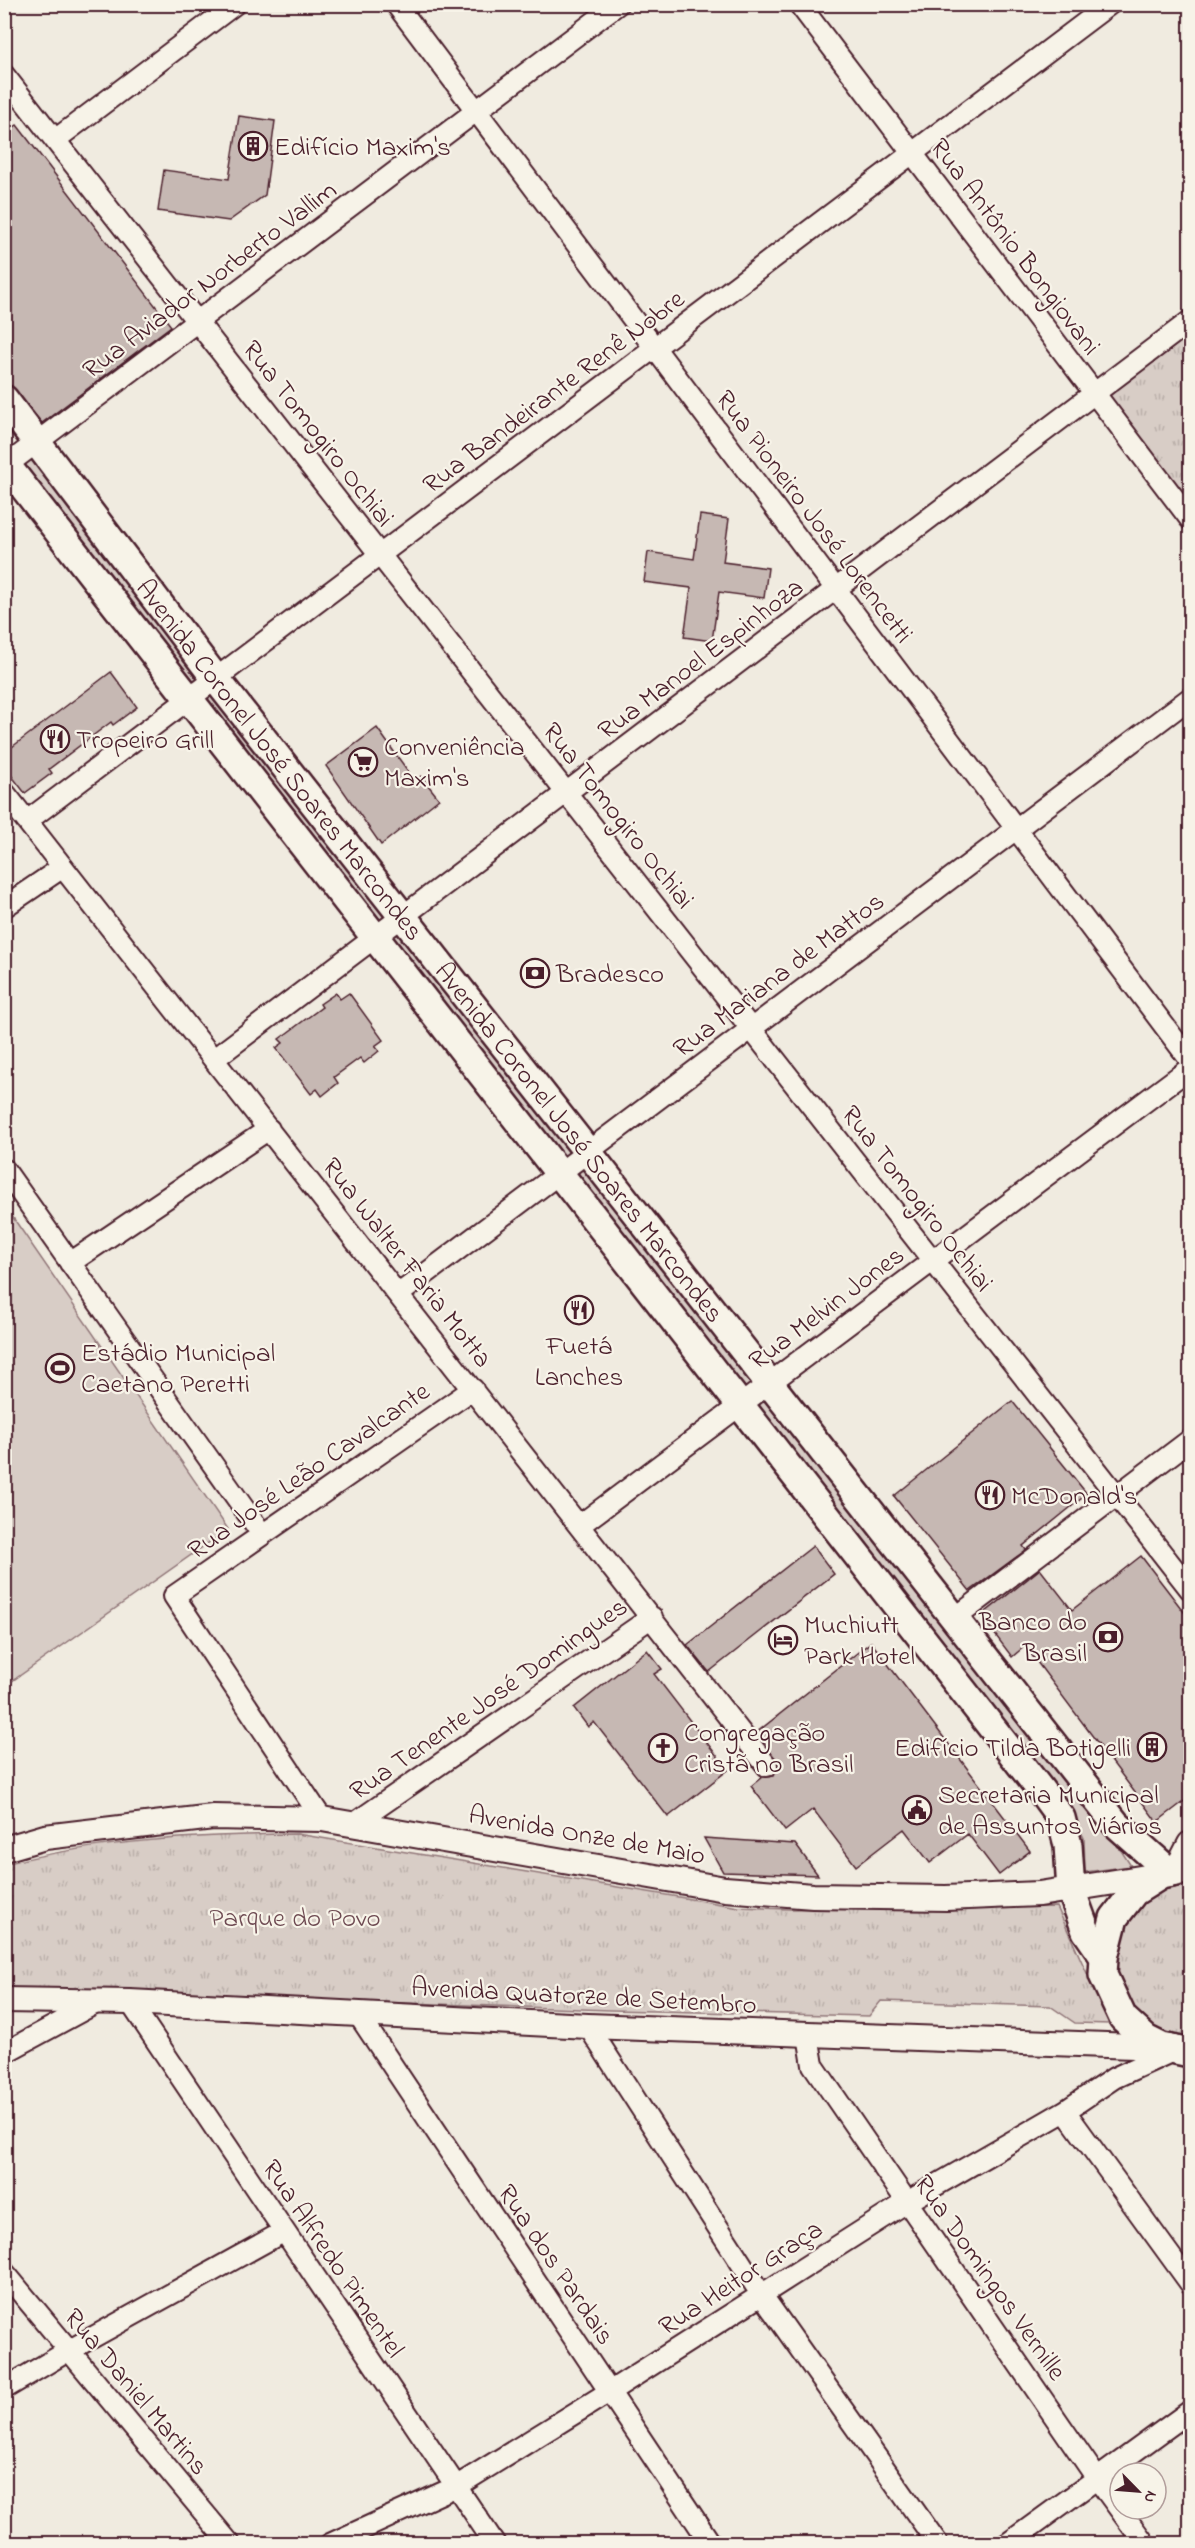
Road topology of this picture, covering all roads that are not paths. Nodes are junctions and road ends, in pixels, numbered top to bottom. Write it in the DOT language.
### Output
graph roads {
  1 [pos="235,4"];
  2 [pos="396,4"];
  3 [pos="618,4"];
  4 [pos="799,4"];
  5 [pos="1110,4"];
  6 [pos="7,83"];
  7 [pos="477,111"];
  8 [pos="56,140"];
  9 [pos="913,154"];
  10 [pos="1191,321"];
  11 [pos="198,322"];
  12 [pos="655,348"];
  13 [pos="1095,393"];
  14 [pos="4,399"];
  15 [pos="37,441"];
  16 [pos="5,465"];
  17 [pos="1191,519"];
  18 [pos="381,555"];
  19 [pos="836,589"];
  20 [pos="216,679"];
  21 [pos="1191,698"];
  22 [pos="189,699"];
  23 [pos="4,792"];
  24 [pos="567,793"];
  25 [pos="27,821"];
  26 [pos="1017,829"];
  27 [pos="63,867"];
  28 [pos="4,907"];
  29 [pos="402,917"];
  30 [pos="375,938"];
  31 [pos="751,1028"];
  32 [pos="214,1059"];
  33 [pos="1191,1060"];
  34 [pos="1191,1068"];
  35 [pos="269,1129"];
  36 [pos="587,1152"];
  37 [pos="4,1169"];
  38 [pos="559,1173"];
  39 [pos="933,1260"];
  40 [pos="70,1263"];
  41 [pos="399,1294"];
  42 [pos="769,1384"];
  43 [pos="473,1389"];
  44 [pos="740,1405"];
  45 [pos="1191,1440"];
  46 [pos="1117,1495"];
  47 [pos="580,1525"];
  48 [pos="262,1534"];
  49 [pos="1191,1589"];
  50 [pos="652,1617"];
  51 [pos="954,1618"];
  52 [pos="767,1766"];
  53 [pos="322,1819"];
  54 [pos="355,1823"];
  55 [pos="4,1849"];
  56 [pos="1181,1867"];
  57 [pos="1071,1890"];
  58 [pos="1104,1957"];
  59 [pos="4,2000"];
  60 [pos="98,2002"];
  61 [pos="130,2002"];
  62 [pos="358,2014"];
  63 [pos="588,2026"];
  64 [pos="808,2035"];
  65 [pos="1176,2050"];
  66 [pos="4,2054"];
  67 [pos="1065,2111"];
  68 [pos="907,2202"];
  69 [pos="283,2232"];
  70 [pos="4,2272"];
  71 [pos="1191,2283"];
  72 [pos="760,2294"];
  73 [pos="68,2351"];
  74 [pos="4,2389"];
  75 [pos="609,2392"];
  76 [pos="1191,2411"];
  77 [pos="1096,2477"];
  78 [pos="457,2486"];
  79 [pos="230,2544"];
  80 [pos="330,2544"];
  81 [pos="495,2544"];
  82 [pos="711,2544"];
  83 [pos="938,2544"];
  84 [pos="1007,2544"];
  85 [pos="1145,2544"];
  1 -- 8 [label="street"];
  2 -- 7 [label="street, Rua Pioneiro José Lorencetti"];
  3 -- 7 [label="street, Rua Aviador Norberto Vallim"];
  4 -- 9 [label="street, Rua Antônio Bongiovani"];
  5 -- 9 [label="street, Rua Bandeirante Renê Nobre"];
  6 -- 8 [label="street, Rua Tomogiro Ochiai"];
  7 -- 11 [label="street, Rua Aviador Norberto Vallim"];
  7 -- 12 [label="street, Rua Pioneiro José Lorencetti"];
  8 -- 11 [label="street, Rua Tomogiro Ochiai"];
  9 -- 12 [label="street, Rua Bandeirante Renê Nobre"];
  9 -- 13 [label="street, Rua Antônio Bongiovani"];
  10 -- 13 [label="street, Rua Manoel Espinhoza"];
  11 -- 15 [label="street, Rua Aviador Norberto Vallim"];
  11 -- 18 [label="street, Rua Tomogiro Ochiai"];
  12 -- 18 [label="street, Rua Bandeirante Renê Nobre"];
  12 -- 19 [label="street, Rua Pioneiro José Lorencetti"];
  13 -- 17 [label="street, Rua Antônio Bongiovani"];
  13 -- 19 [label="street, Rua Manoel Espinhoza"];
  14 -- 15 [label="main road, Avenida Coronel José Soares Marcondes"];
  15 -- 16 [label="street, Rua Aviador Norberto Vallim"];
  15 -- 20 [label="main road, Avenida Coronel José Soares Marcondes"];
  16 -- 22 [label="main road, Avenida Coronel José Soares Marcondes"];
  18 -- 20 [label="street, Rua Bandeirante Renê Nobre"];
  18 -- 24 [label="street, Rua Tomogiro Ochiai"];
  19 -- 24 [label="street, Rua Manoel Espinhoza"];
  19 -- 26 [label="street, Rua Pioneiro José Lorencetti"];
  20 -- 22 [label="street, Rua Bandeirante Renê Nobre"];
  20 -- 29 [label="main road, Avenida Coronel José Soares Marcondes"];
  21 -- 26 [label="street, Rua Mariana de Mattos"];
  22 -- 25 [label="street, Rua Bandeirante Renê Nobre"];
  22 -- 30 [label="main road, Avenida Coronel José Soares Marcondes"];
  23 -- 25 [label="street, Rua Walter Faria Motta"];
  24 -- 29 [label="street, Rua Manoel Espinhoza"];
  24 -- 31 [label="street, Rua Tomogiro Ochiai"];
  25 -- 27 [label="street, Rua Walter Faria Motta"];
  26 -- 31 [label="street, Rua Mariana de Mattos"];
  26 -- 33 [label="street, Rua Pioneiro José Lorencetti"];
  27 -- 28 [label="street"];
  27 -- 32 [label="street, Rua Walter Faria Motta"];
  29 -- 30 [label="street, Rua Manoel Espinhoza"];
  29 -- 36 [label="main road, Avenida Coronel José Soares Marcondes"];
  30 -- 32 [label="street, Rua Manoel Espinhoza"];
  30 -- 38 [label="main road, Avenida Coronel José Soares Marcondes"];
  31 -- 36 [label="street, Rua Mariana de Mattos"];
  31 -- 39 [label="street, Rua Tomogiro Ochiai"];
  32 -- 35 [label="street, Rua Walter Faria Motta"];
  34 -- 39 [label="street, Rua Melvin Jones"];
  35 -- 40 [label="street"];
  35 -- 41 [label="street, Rua Walter Faria Motta"];
  36 -- 38 [label="street, Rua Mariana de Mattos"];
  36 -- 42 [label="main road, Avenida Coronel José Soares Marcondes"];
  37 -- 40 [label="street"];
  38 -- 41 [label="street, Rua Mariana de Mattos"];
  38 -- 44 [label="main road, Avenida Coronel José Soares Marcondes"];
  39 -- 42 [label="street, Rua Melvin Jones"];
  39 -- 46 [label="street, Rua Tomogiro Ochiai"];
  40 -- 48 [label="street"];
  41 -- 43 [label="street, Rua Walter Faria Motta"];
  42 -- 44 [label="street, Rua Melvin Jones"];
  42 -- 51 [label="main road, Avenida Coronel José Soares Marcondes"];
  43 -- 47 [label="street, Rua Walter Faria Motta"];
  43 -- 48 [label="street, Rua José Leão Cavalcante"];
  44 -- 47 [label="street, Rua Melvin Jones"];
  44 -- 57 [label="main road, Avenida Coronel José Soares Marcondes"];
  45 -- 46 [label="street"];
  46 -- 49 [label="street, Rua Tomogiro Ochiai"];
  46 -- 51 [label="street"];
  47 -- 50 [label="street, Rua Walter Faria Motta"];
  48 -- 53 [label="street, Rua José Leão Cavalcante"];
  50 -- 52 [label="street, Rua Walter Faria Motta"];
  50 -- 54 [label="street, Rua Tenente José Domingues"];
  51 -- 56 [label="main road, Avenida Coronel José Soares Marcondes"];
  53 -- 54 [label="street, Avenida Onze de Maio"];
  53 -- 55 [label="street, Avenida Onze de Maio"];
  54 -- 57 [label="street, Avenida Onze de Maio"];
  56 -- 57 [label="street, Avenida Onze de Maio"];
  56 -- 58 [label="main road"];
  57 -- 58 [label="main road, Avenida Coronel José Soares Marcondes"];
  58 -- 65 [label="main road"];
  59 -- 60 [label="street, Avenida Quatorze de Setembro"];
  60 -- 61 [label="street, Avenida Quatorze de Setembro"];
  60 -- 66 [label="street"];
  61 -- 62 [label="street, Avenida Quatorze de Setembro"];
  61 -- 69 [label="street, Rua Alfredo Pimentel"];
  62 -- 63 [label="street, Avenida Quatorze de Setembro"];
  62 -- 75 [label="street, Rua dos Pardais"];
  63 -- 64 [label="street, Avenida Quatorze de Setembro"];
  63 -- 72 [label="street"];
  64 -- 65 [label="street, Avenida Quatorze de Setembro"];
  64 -- 68 [label="street, Rua Domingos Vernille"];
  65 -- 67 [label="street, Rua Heitor Graça"];
  67 -- 68 [label="street, Rua Heitor Graça"];
  67 -- 71 [label="street"];
  68 -- 72 [label="street, Rua Heitor Graça"];
  68 -- 77 [label="street, Rua Domingos Vernille"];
  69 -- 73 [label="street"];
  69 -- 78 [label="street, Rua Alfredo Pimentel"];
  70 -- 73 [label="street, Rua Daniel Martins"];
  72 -- 75 [label="street, Rua Heitor Graça"];
  72 -- 83 [label="street"];
  73 -- 74 [label="street"];
  73 -- 79 [label="street, Rua Daniel Martins"];
  75 -- 78 [label="street, Rua Heitor Graça"];
  75 -- 82 [label="street, Rua dos Pardais"];
  76 -- 77 [label="street"];
  77 -- 84 [label="street"];
  77 -- 85 [label="street, Rua Domingos Vernille"];
  78 -- 80 [label="street, Rua Heitor Graça"];
  78 -- 81 [label="street, Rua Alfredo Pimentel"];
}
